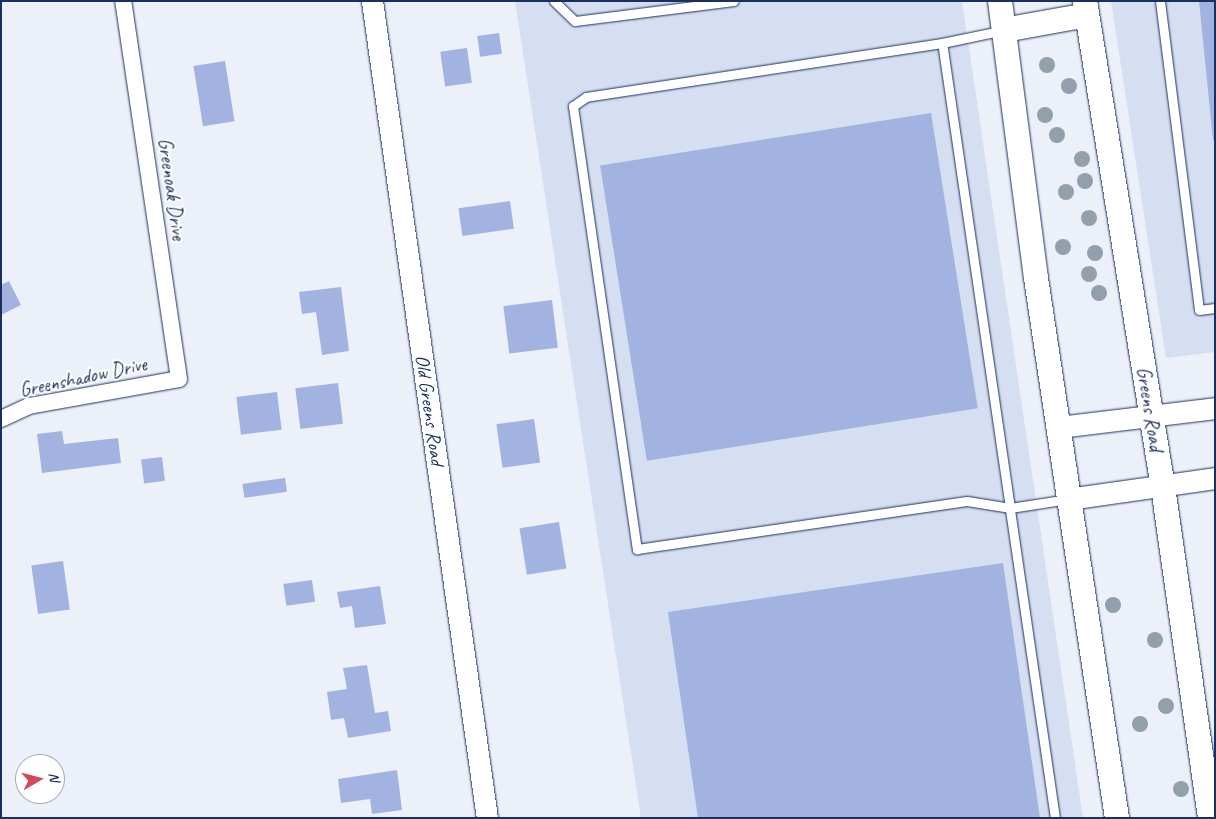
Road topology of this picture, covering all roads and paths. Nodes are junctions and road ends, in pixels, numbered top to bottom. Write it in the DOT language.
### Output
graph roads {
  1 [pos="124,1"];
  2 [pos="372,1"];
  3 [pos="554,1"];
  4 [pos="734,1"];
  5 [pos="1000,1"];
  6 [pos="1160,1"];
  7 [pos="1086,8"];
  8 [pos="1004,30"];
  9 [pos="942,43"];
  10 [pos="1215,308"];
  11 [pos="174,380"];
  12 [pos="1215,408"];
  13 [pos="1151,416"];
  14 [pos="1,420"];
  15 [pos="1059,427"];
  16 [pos="1215,478"];
  17 [pos="1163,487"];
  18 [pos="1068,499"];
  19 [pos="1010,508"];
  20 [pos="487,818"];
  21 [pos="1055,818"];
  22 [pos="1117,818"];
  23 [pos="1210,818"];
  1 -- 11 [label="street, Greenoak Drive"];
  2 -- 20 [label="street, Old Greens Road"];
  3 -- 4 [label="lane"];
  5 -- 8 [label="main road"];
  6 -- 10 [label="lane"];
  7 -- 8 [label="main road"];
  7 -- 13 [label="main road, Greens Road"];
  8 -- 9 [label="lane"];
  8 -- 15 [label="main road"];
  9 -- 19 [label="lane"];
  9 -- 19 [label="lane"];
  11 -- 14 [label="street, Greenshadow Drive"];
  12 -- 13 [label="street"];
  13 -- 15 [label="street"];
  13 -- 17 [label="main road, Greens Road"];
  15 -- 18 [label="main road"];
  16 -- 17 [label="street"];
  17 -- 18 [label="street"];
  17 -- 23 [label="main road, Greens Road"];
  18 -- 19 [label="lane"];
  18 -- 22 [label="main road"];
  19 -- 21 [label="lane"];
}
